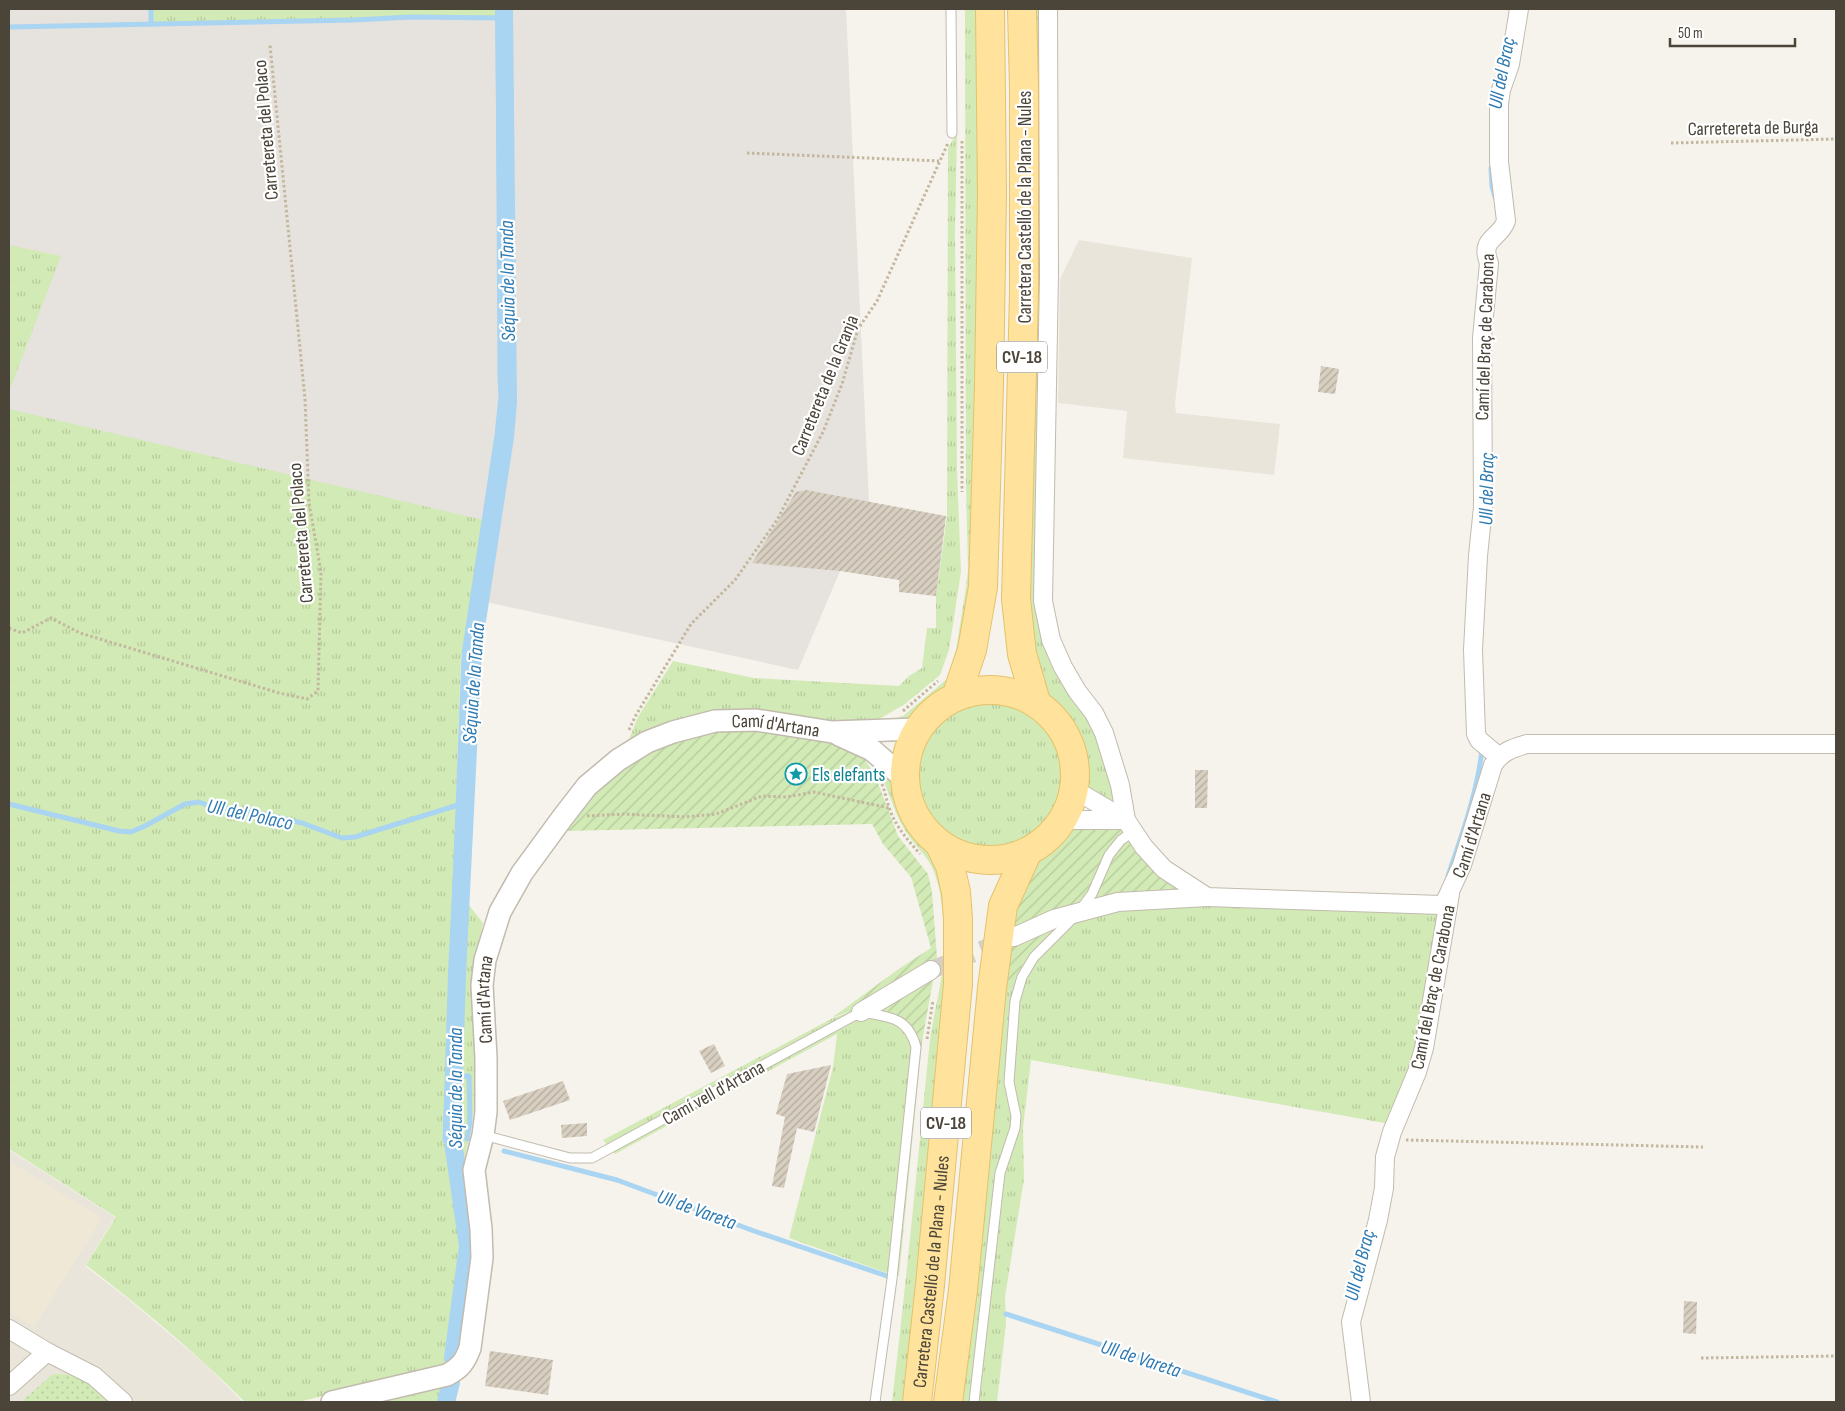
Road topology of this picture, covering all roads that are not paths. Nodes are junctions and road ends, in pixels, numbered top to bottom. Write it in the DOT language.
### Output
graph roads {
  1 [pos="951,9"];
  2 [pos="990,9"];
  3 [pos="1022,9"];
  4 [pos="1048,9"];
  5 [pos="1519,9"];
  6 [pos="952,133"];
  7 [pos="949,687"];
  8 [pos="1036,702"];
  9 [pos="909,721"];
  10 [pos="832,732"];
  11 [pos="1836,744"];
  12 [pos="1498,756"];
  13 [pos="893,779"];
  14 [pos="1075,790"];
  15 [pos="1063,820"];
  16 [pos="1130,826"];
  17 [pos="931,852"];
  18 [pos="1027,853"];
  19 [pos="1450,892"];
  20 [pos="1207,897"];
  21 [pos="1077,914"];
  22 [pos="1014,937"];
  23 [pos="931,970"];
  24 [pos="861,1012"];
  25 [pos="483,1135"];
  26 [pos="9,1329"];
  27 [pos="47,1352"];
  28 [pos="9,1386"];
  29 [pos="124,1402"];
  30 [pos="332,1402"];
  31 [pos="876,1402"];
  32 [pos="916,1402"];
  33 [pos="948,1402"];
  34 [pos="974,1402"];
  35 [pos="1361,1402"];
  1 -- 6 [label="lane"];
  2 -- 7 [label="main road, Carretera Castelló de la Plana - Nules / CV-18"];
  3 -- 8 [label="main road, Carretera Castelló de la Plana - Nules / CV-18"];
  4 -- 16 [label="street"];
  5 -- 12 [label="street, Camí del Braç de Carabona"];
  7 -- 8 [label="main road, CV-18"];
  7 -- 9 [label="main road, CV-18"];
  8 -- 14 [label="main road, CV-18"];
  9 -- 10 [label="street, Camí d'Artana"];
  9 -- 13 [label="main road, CV-18"];
  10 -- 13 [label="street, Camí d'Artana"];
  10 -- 25 [label="street, Camí d'Artana"];
  11 -- 12 [label="street"];
  12 -- 19 [label="street, Camí d'Artana"];
  13 -- 17 [label="main road, CV-18"];
  14 -- 15 [label="main road, CV-18"];
  14 -- 16 [label="street, Camí d'Artana"];
  15 -- 16 [label="street"];
  15 -- 18 [label="main road, CV-18"];
  16 -- 20 [label="street, Camí d'Artana"];
  16 -- 21 [label="lane"];
  17 -- 18 [label="main road, CV-18"];
  17 -- 32 [label="main road, Carretera Castelló de la Plana - Nules / CV-18"];
  18 -- 33 [label="main road, Carretera Castelló de la Plana - Nules / CV-18"];
  19 -- 20 [label="street, Camí d'Artana"];
  19 -- 35 [label="street, Camí del Braç de Carabona"];
  20 -- 21 [label="street"];
  21 -- 22 [label="street"];
  21 -- 34 [label="lane"];
  23 -- 24 [label="street, Camí vell d'Artana"];
  24 -- 25 [label="lane, Camí vell d'Artana"];
  24 -- 31 [label="lane"];
  25 -- 30 [label="street, Camí d'Artana"];
  26 -- 27 [label="street"];
  27 -- 28 [label="street"];
  27 -- 29 [label="street"];
}
